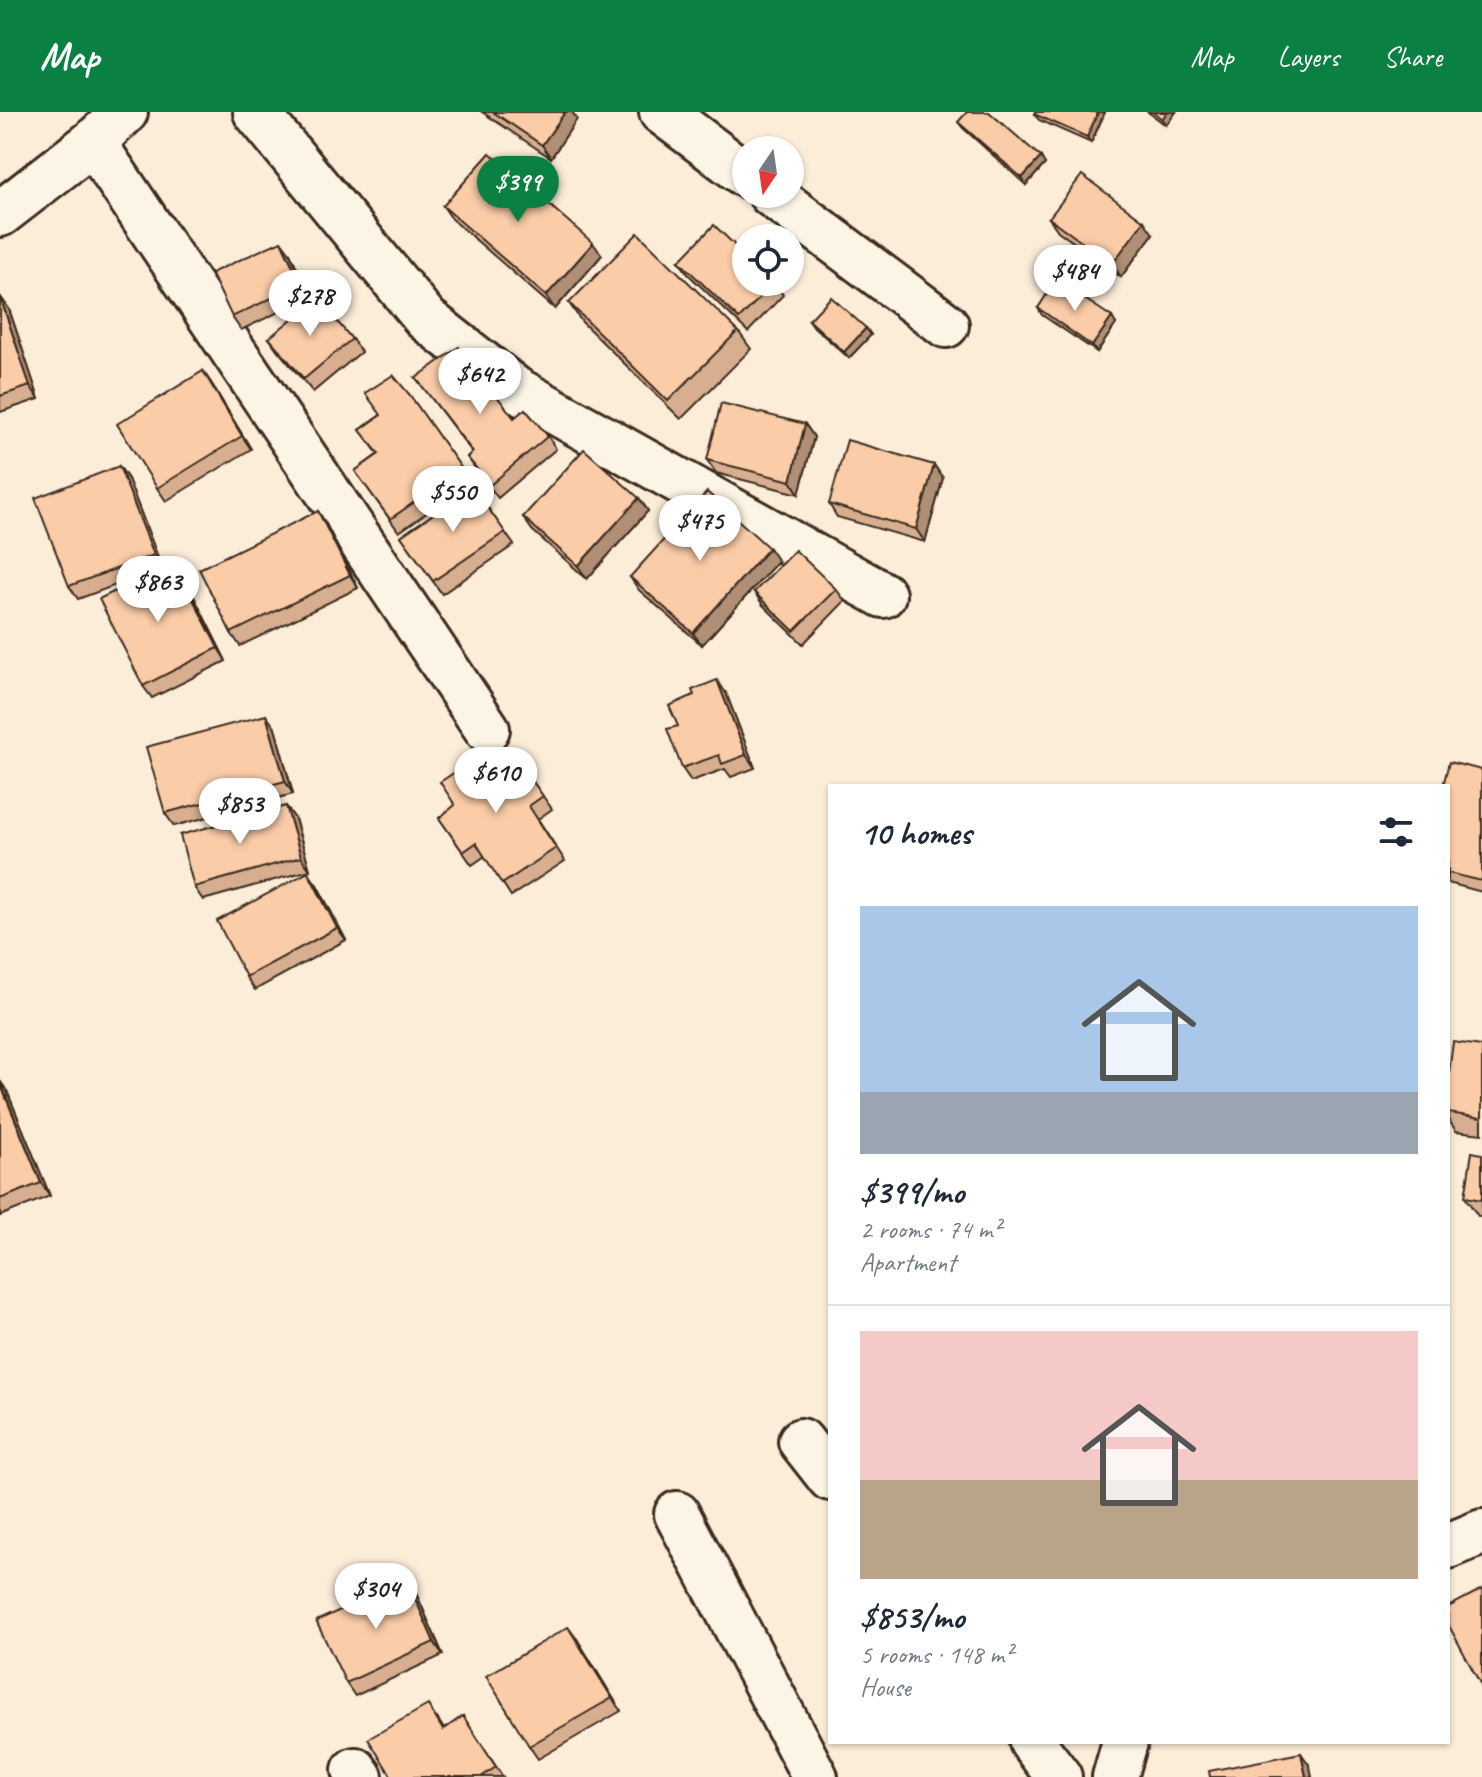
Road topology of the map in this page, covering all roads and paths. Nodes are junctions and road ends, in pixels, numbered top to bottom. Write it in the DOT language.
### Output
graph roads {
  1 [pos="125,112"];
  2 [pos="256,112"];
  3 [pos="662,112"];
  4 [pos="93,142"];
  5 [pos="732,164"];
  6 [pos="790,208"];
  7 [pos="0,214"];
  8 [pos="946,325"];
  9 [pos="883,595"];
  10 [pos="487,729"];
  11 [pos="801,1441"];
  12 [pos="828,1475"];
  13 [pos="677,1514"];
  14 [pos="1482,1532"];
  15 [pos="1450,1545"];
  16 [pos="1034,1744"];
  17 [pos="1124,1744"];
  18 [pos="815,1777"];
  19 [pos="1059,1777"];
  20 [pos="1115,1777"];
  1 -- 4 [label="street"];
  2 -- 9 [label="street"];
  3 -- 5 [label="street"];
  4 -- 7 [label="street"];
  4 -- 10 [label="street"];
  6 -- 8 [label="street"];
  11 -- 12 [label="street"];
  13 -- 18 [label="street"];
  14 -- 15 [label="street"];
  16 -- 19 [label="street"];
  17 -- 20 [label="street"];
}
